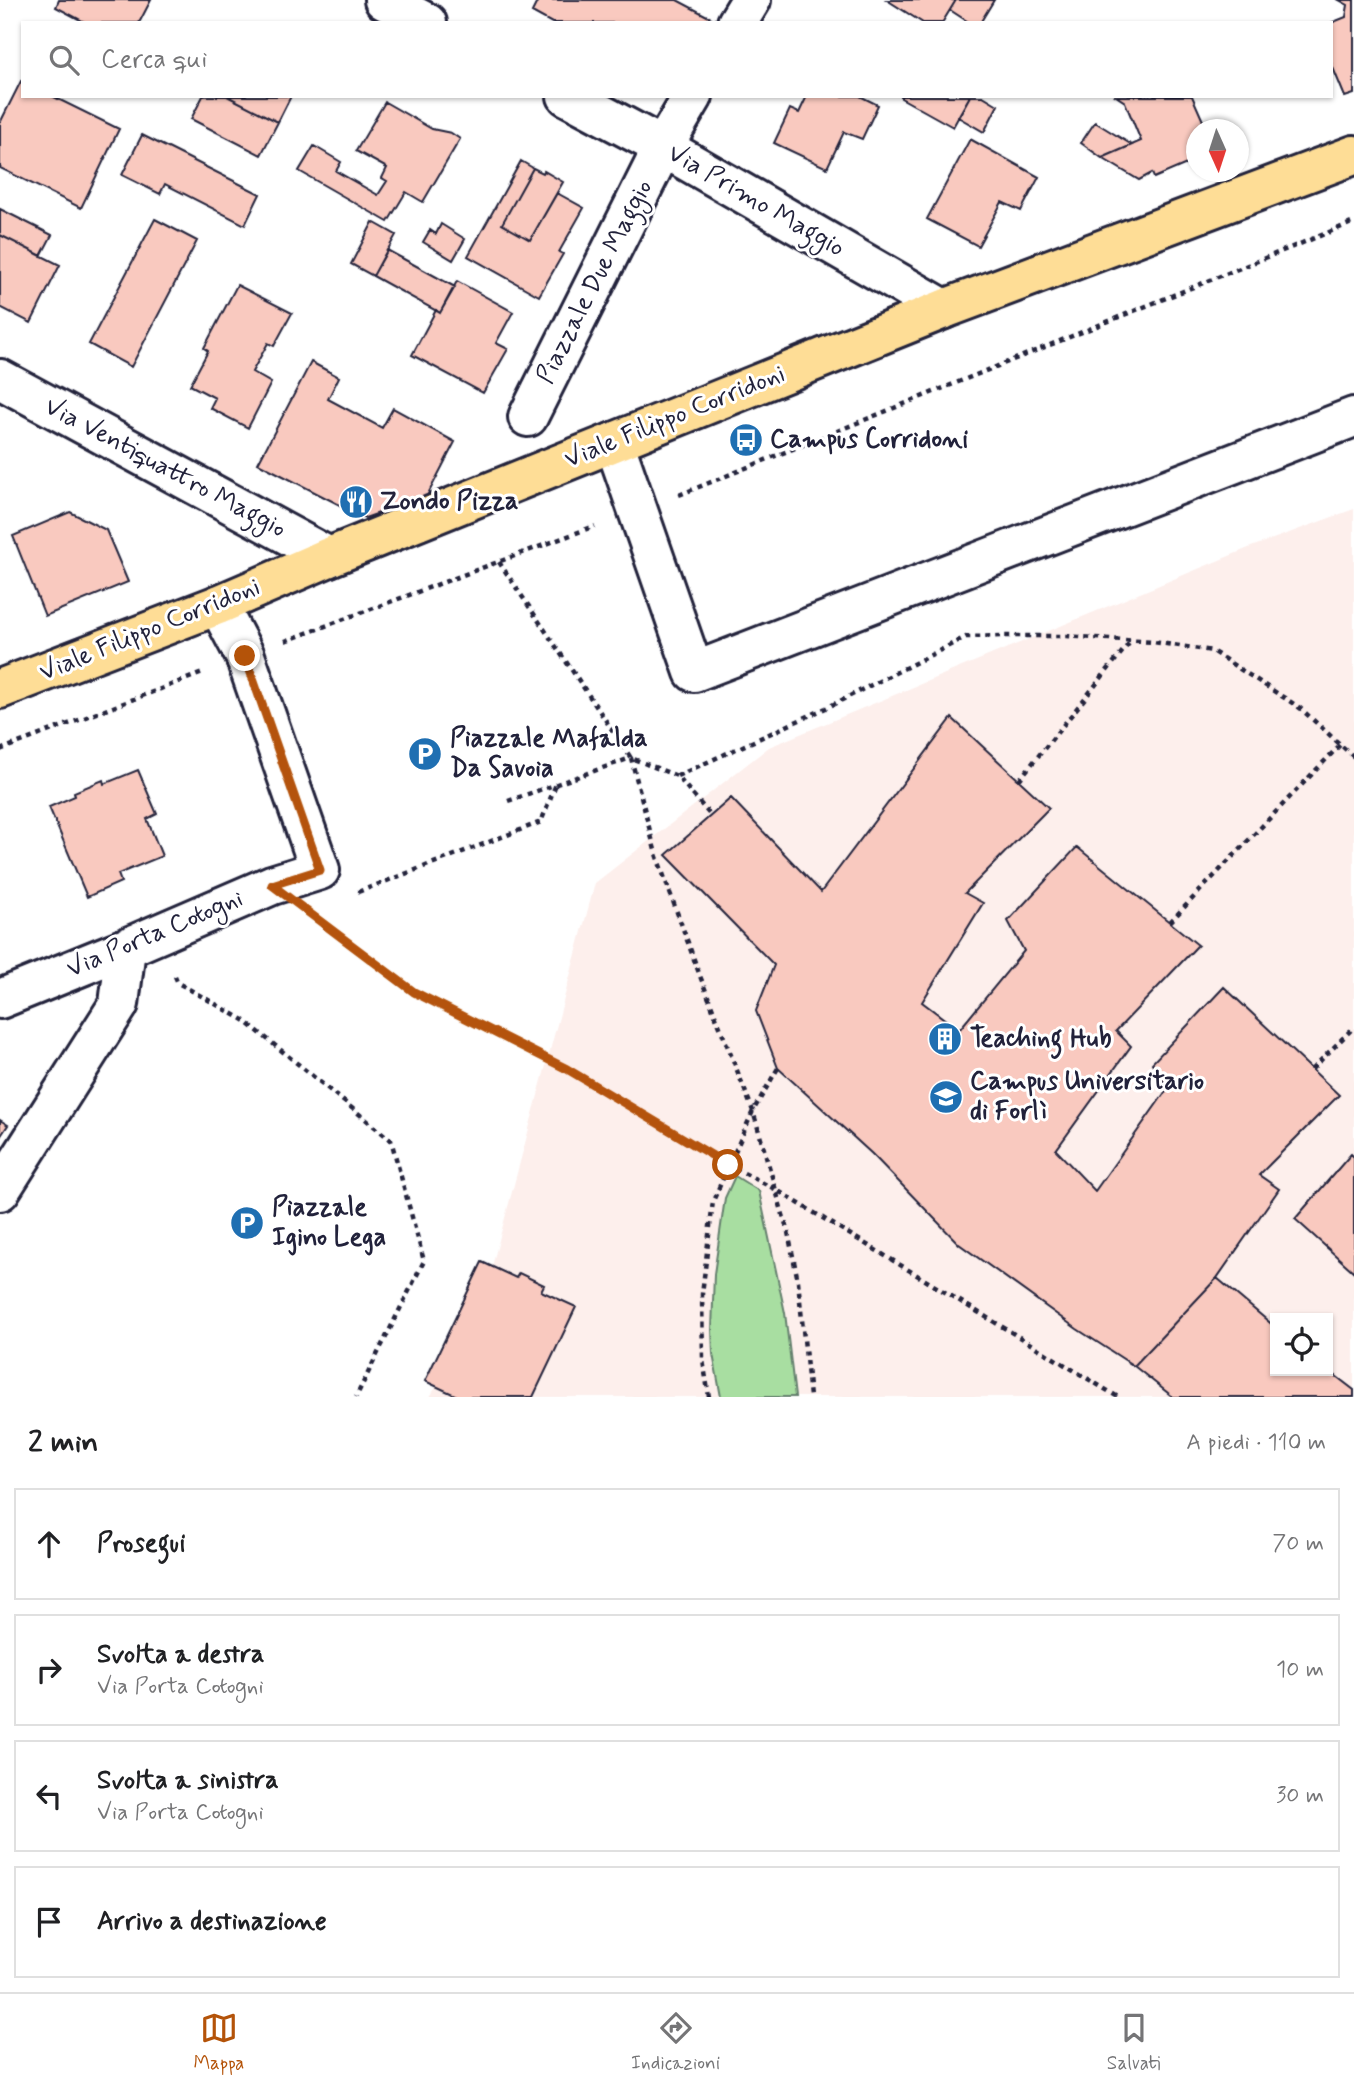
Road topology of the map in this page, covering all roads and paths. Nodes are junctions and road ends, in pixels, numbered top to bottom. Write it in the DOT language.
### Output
graph roads {
  1 [pos="384,0"];
  2 [pos="751,0"];
  3 [pos="423,21"];
  4 [pos="738,21"];
  5 [pos="571,98"];
  6 [pos="692,98"];
  7 [pos="663,147"];
  8 [pos="1354,155"];
  9 [pos="944,309"];
  10 [pos="0,379"];
  11 [pos="528,417"];
  12 [pos="1354,417"];
  13 [pos="614,442"];
  14 [pos="329,556"];
  15 [pos="499,562"];
  16 [pos="218,605"];
  17 [pos="1131,640"];
  18 [pos="0,690"];
  19 [pos="1340,745"];
  20 [pos="1354,757"];
  21 [pos="631,758"];
  22 [pos="677,776"];
  23 [pos="1019,780"];
  24 [pos="556,784"];
  25 [pos="508,801"];
  26 [pos="710,816"];
  27 [pos="272,885"];
  28 [pos="345,897"];
  29 [pos="1170,922"];
  30 [pos="126,948"];
  31 [pos="173,973"];
  32 [pos="0,999"];
  33 [pos="1354,1027"];
  34 [pos="778,1068"];
  35 [pos="1312,1069"];
  36 [pos="753,1111"];
  37 [pos="728,1165"];
  38 [pos="775,1189"];
  39 [pos="0,1191"];
  40 [pos="356,1397"];
  41 [pos="709,1397"];
  42 [pos="810,1397"];
  43 [pos="1118,1397"];
  1 -- 3 [label="street"];
  2 -- 4 [label="street"];
  5 -- 7 [label="street, Via Primo Maggio"];
  6 -- 7 [label="street, Piazzale Due Maggio"];
  7 -- 9 [label="street, Via Primo Maggio"];
  7 -- 11 [label="street, Piazzale Due Maggio"];
  8 -- 9 [label="main road, Viale Filippo Corridoni"];
  9 -- 13 [label="main road, Viale Filippo Corridoni"];
  10 -- 14 [label="street, Via Ventiquattro Maggio"];
  12 -- 13 [label="street"];
  13 -- 14 [label="main road, Viale Filippo Corridoni"];
  14 -- 16 [label="main road, Viale Filippo Corridoni"];
  15 -- 21 [label="path"];
  16 -- 18 [label="main road, Viale Filippo Corridoni"];
  16 -- 27 [label="street, Via Porta Cotogni"];
  17 -- 19 [label="path"];
  17 -- 22 [label="path"];
  17 -- 23 [label="path"];
  19 -- 20 [label="path"];
  19 -- 29 [label="path"];
  21 -- 22 [label="path"];
  21 -- 24 [label="path"];
  21 -- 36 [label="path"];
  22 -- 26 [label="path"];
  24 -- 25 [label="path"];
  24 -- 28 [label="path"];
  27 -- 30 [label="street, Via Porta Cotogni"];
  27 -- 37 [label="path"];
  30 -- 32 [label="street, Via Porta Cotogni"];
  30 -- 39 [label="street"];
  31 -- 40 [label="path"];
  33 -- 35 [label="path"];
  34 -- 36 [label="path"];
  36 -- 37 [label="path"];
  36 -- 38 [label="path"];
  37 -- 38 [label="path"];
  37 -- 41 [label="path"];
  38 -- 42 [label="path"];
  38 -- 43 [label="path"];
}
